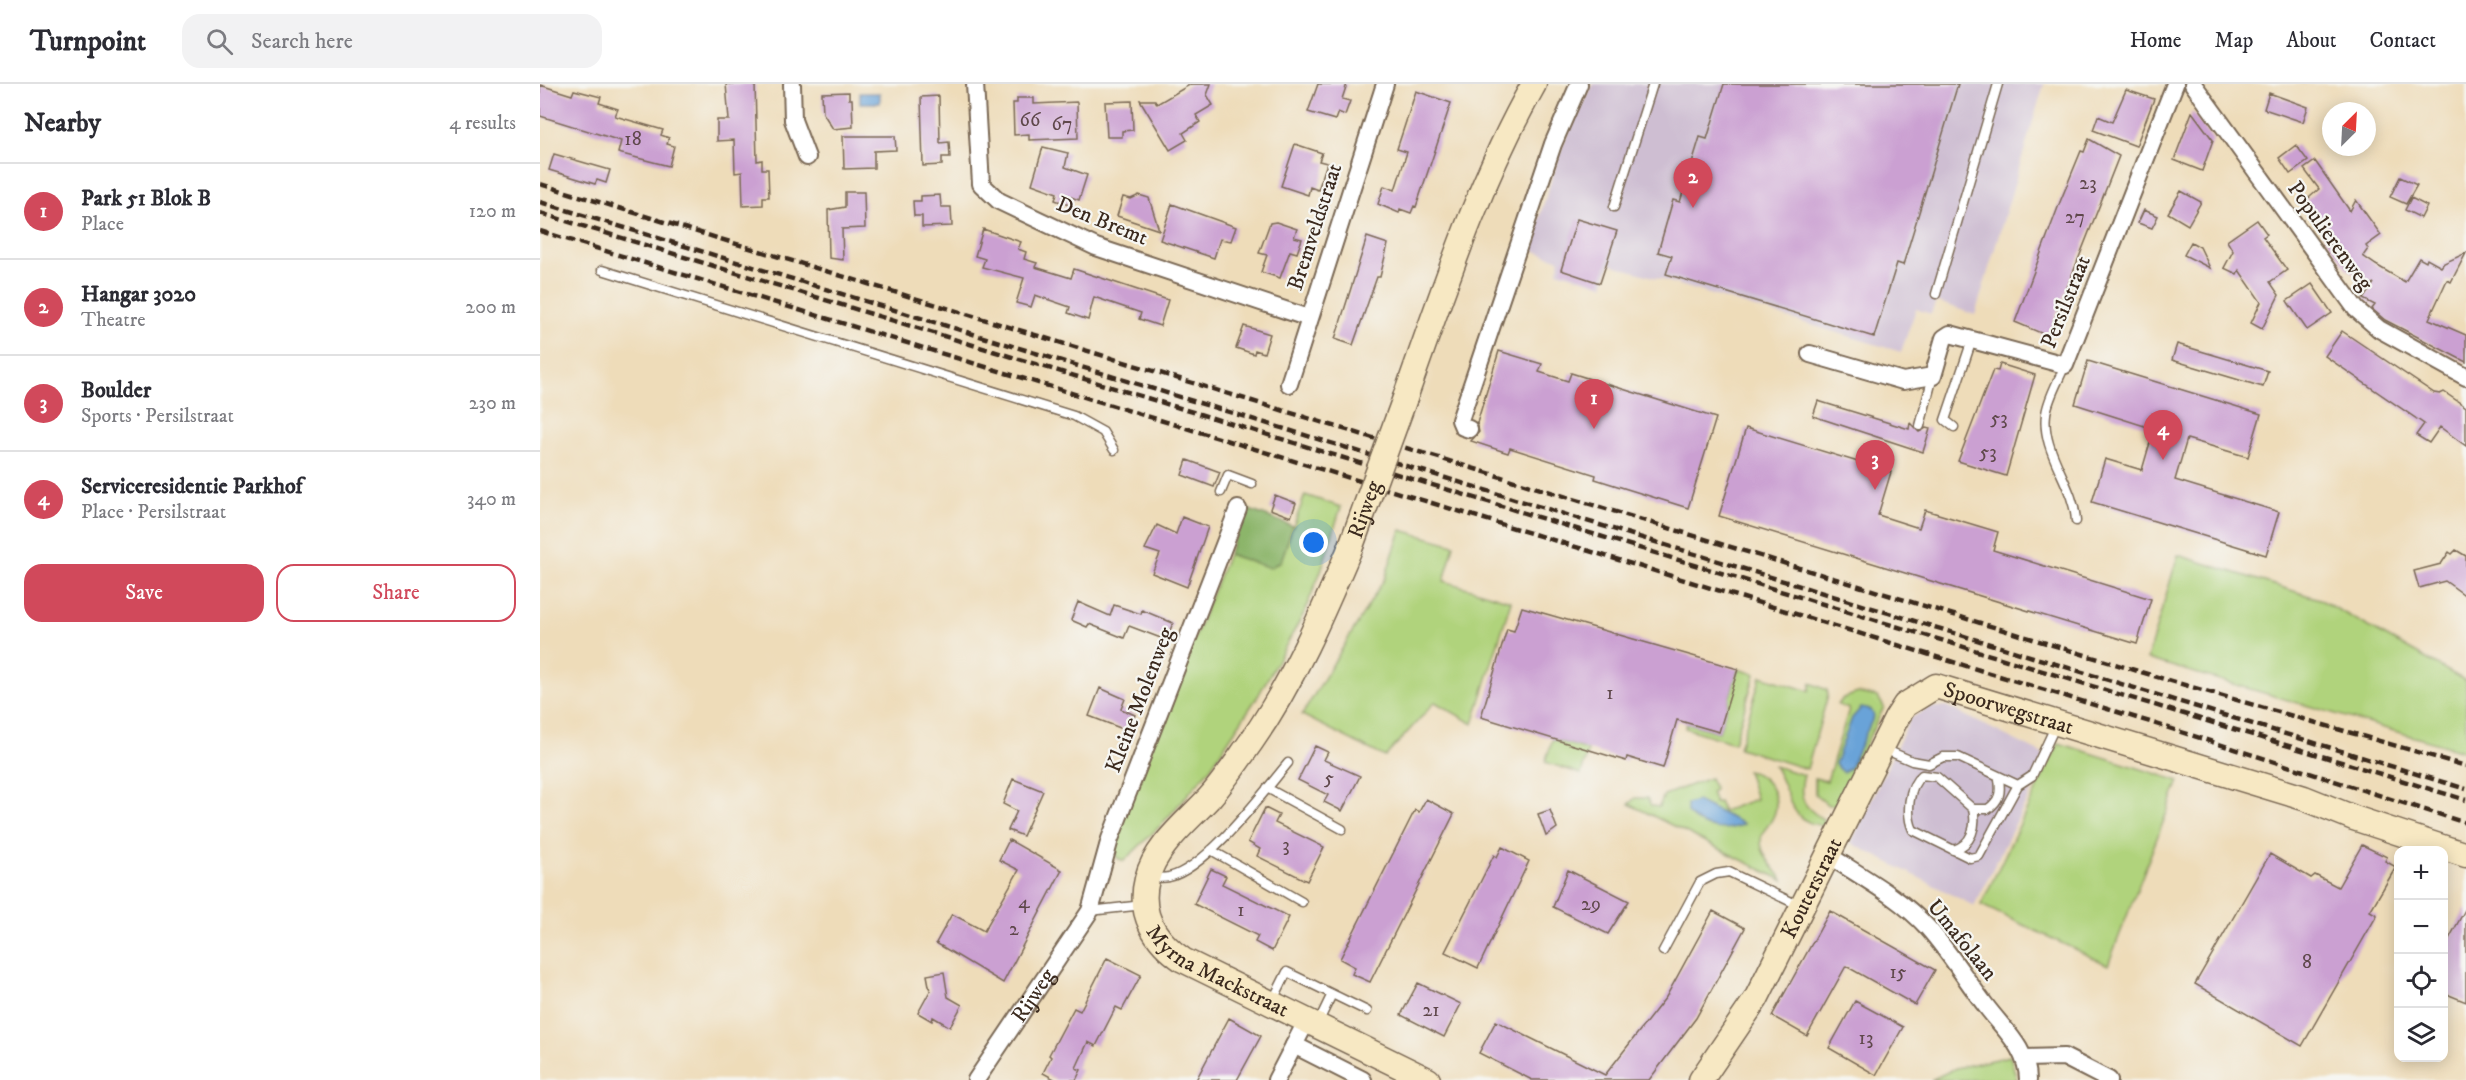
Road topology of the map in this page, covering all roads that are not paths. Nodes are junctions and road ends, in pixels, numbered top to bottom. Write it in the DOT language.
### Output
graph roads {
  1 [pos="792,84"];
  2 [pos="975,84"];
  3 [pos="1385,84"];
  4 [pos="1534,84"];
  5 [pos="1579,84"];
  6 [pos="1653,84"];
  7 [pos="1998,84"];
  8 [pos="2175,84"];
  9 [pos="2193,84"];
  10 [pos="807,157"];
  11 [pos="1614,207"];
  12 [pos="602,270"];
  13 [pos="1936,294"];
  14 [pos="1309,318"];
  15 [pos="1972,340"];
  16 [pos="1810,354"];
  17 [pos="2065,365"];
  18 [pos="1933,376"];
  19 [pos="2466,376"];
  20 [pos="1289,384"];
  21 [pos="1920,426"];
  22 [pos="1954,427"];
  23 [pos="1469,429"];
  24 [pos="1114,450"];
  25 [pos="1252,484"];
  26 [pos="1221,492"];
  27 [pos="1239,509"];
  28 [pos="2076,521"];
  29 [pos="1917,696"];
  30 [pos="2052,725"];
  31 [pos="1881,747"];
  32 [pos="1288,763"];
  33 [pos="1999,778"];
  34 [pos="2018,785"];
  35 [pos="1267,788"];
  36 [pos="1973,808"];
  37 [pos="1342,829"];
  38 [pos="2407,846"];
  39 [pos="1211,850"];
  40 [pos="1952,850"];
  41 [pos="1828,855"];
  42 [pos="2466,855"];
  43 [pos="2448,859"];
  44 [pos="2466,865"];
  45 [pos="1147,879"];
  46 [pos="1302,902"];
  47 [pos="1144,905"];
  48 [pos="1802,907"];
  49 [pos="1090,911"];
  50 [pos="1663,951"];
  51 [pos="1332,994"];
  52 [pos="1272,1002"];
  53 [pos="1367,1011"];
  54 [pos="1312,1023"];
  55 [pos="1294,1046"];
  56 [pos="2025,1058"];
  57 [pos="976,1080"];
  58 [pos="1276,1080"];
  59 [pos="1363,1080"];
  60 [pos="1428,1080"];
  61 [pos="1701,1080"];
  62 [pos="2028,1080"];
  63 [pos="2109,1080"];
  1 -- 10 [label="street"];
  2 -- 14 [label="street, Den Bremt"];
  3 -- 14 [label="street, Bremveldstraat"];
  4 -- 45 [label="street, Rijweg, bridge"];
  5 -- 23 [label="street"];
  6 -- 11 [label="lane"];
  7 -- 13 [label="lane"];
  8 -- 17 [label="street, Persilstraat"];
  9 -- 19 [label="street, Populierenweg"];
  12 -- 24 [label="lane"];
  14 -- 20 [label="street, Bremveldstraat"];
  15 -- 17 [label="street, Persilstraat"];
  15 -- 18 [label="street, Persilstraat"];
  15 -- 22 [label="lane"];
  16 -- 18 [label="street"];
  17 -- 28 [label="lane"];
  18 -- 21 [label="lane"];
  25 -- 26 [label="lane"];
  27 -- 49 [label="street, Kleine Molenweg"];
  29 -- 30 [label="street, Spoorwegstraat"];
  29 -- 31 [label="street, Kouterstraat"];
  30 -- 34 [label="lane"];
  30 -- 38 [label="street, Spoorwegstraat"];
  30 -- 42 [label="street, Spoorwegstraat"];
  31 -- 33 [label="lane"];
  31 -- 41 [label="street, Kouterstraat"];
  32 -- 35 [label="lane"];
  33 -- 34 [label="lane"];
  33 -- 36 [label="lane"];
  34 -- 40 [label="lane"];
  35 -- 37 [label="lane"];
  35 -- 39 [label="lane"];
  36 -- 40 [label="lane"];
  36 -- 40 [label="lane"];
  39 -- 45 [label="lane"];
  39 -- 46 [label="lane"];
  41 -- 48 [label="street, Kouterstraat"];
  41 -- 56 [label="street, Umafolaan"];
  43 -- 44 [label="street"];
  45 -- 47 [label="street, Rijweg"];
  47 -- 49 [label="lane"];
  47 -- 52 [label="street, Myrna Mackstraat"];
  48 -- 50 [label="lane"];
  48 -- 61 [label="street, Kouterstraat"];
  49 -- 57 [label="street, Rijweg"];
  51 -- 52 [label="lane"];
  51 -- 53 [label="lane"];
  51 -- 54 [label="lane"];
  52 -- 54 [label="street, Myrna Mackstraat"];
  54 -- 55 [label="street, Myrna Mackstraat"];
  54 -- 60 [label="street, Myrna Mackstraat"];
  55 -- 58 [label="street, Myrna Mackstraat"];
  55 -- 59 [label="street"];
  56 -- 62 [label="street, Umafolaan"];
  56 -- 63 [label="street"];
}
